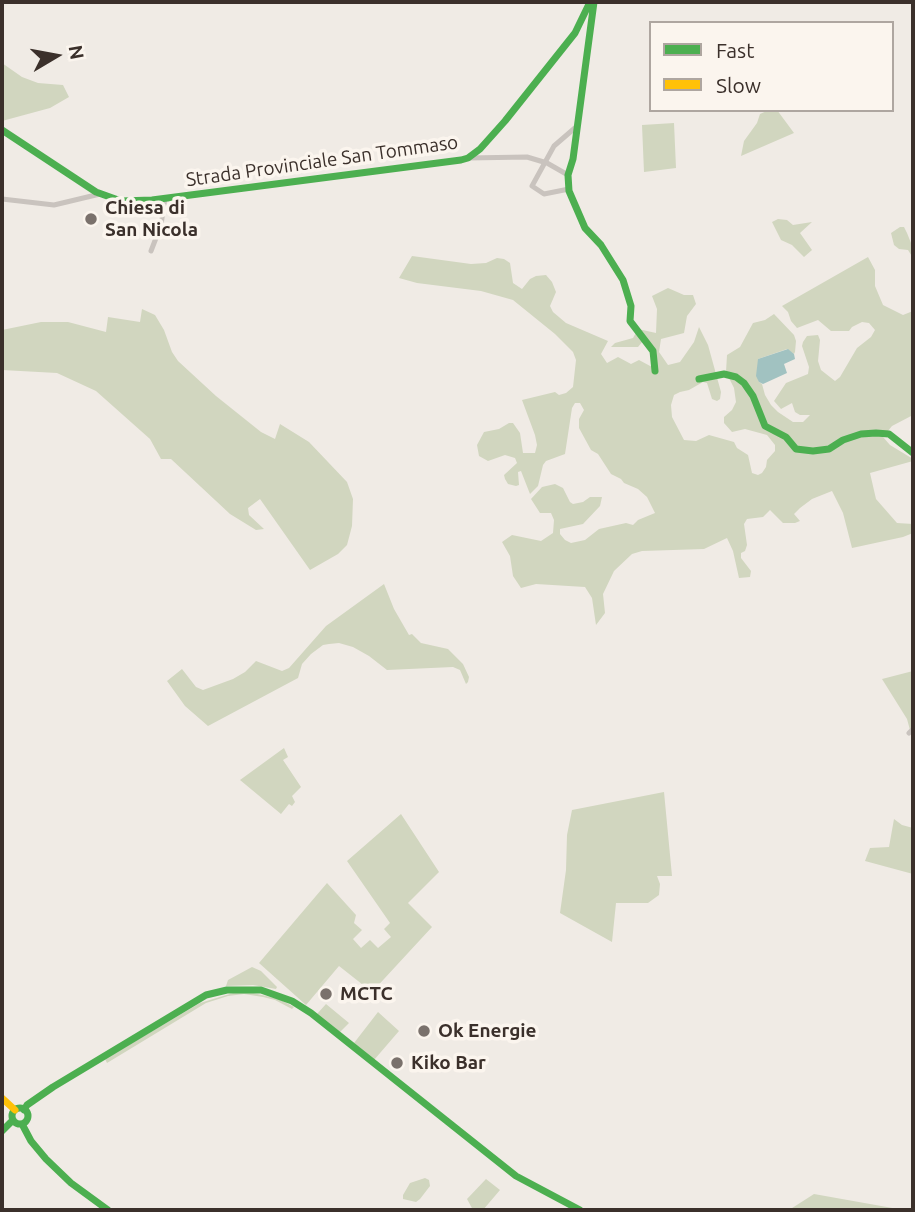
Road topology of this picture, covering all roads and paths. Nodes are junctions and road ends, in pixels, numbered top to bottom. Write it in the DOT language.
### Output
graph roads {
  1 [pos="592,2"];
  2 [pos="576,127"];
  3 [pos="2,131"];
  4 [pos="468,158"];
  5 [pos="547,163"];
  6 [pos="568,175"];
  7 [pos="569,189"];
  8 [pos="100,194"];
  9 [pos="165,198"];
  10 [pos="2,199"];
  11 [pos="151,251"];
  12 [pos="655,371"];
  13 [pos="699,379"];
  14 [pos="913,453"];
  15 [pos="2,1098"];
  16 [pos="15,1110"];
  17 [pos="24,1110"];
  18 [pos="13,1120"];
  19 [pos="22,1124"];
  20 [pos="2,1131"];
  21 [pos="578,1209"];
  22 [pos="108,1210"];
  1 -- 2 [label="street"];
  1 -- 4 [label="street, Strada Provinciale San Tommaso"];
  2 -- 5 [label="street"];
  2 -- 6 [label="street"];
  3 -- 8 [label="street, Strada Provinciale San Tommaso"];
  4 -- 5 [label="street"];
  4 -- 9 [label="street, Strada Provinciale San Tommaso"];
  5 -- 6 [label="street"];
  5 -- 7 [label="street"];
  6 -- 7 [label="street"];
  7 -- 12 [label="street"];
  8 -- 9 [label="street, Strada Provinciale San Tommaso"];
  8 -- 10 [label="street"];
  9 -- 11 [label="street"];
  13 -- 14 [label="street"];
  15 -- 16 [label="street"];
  16 -- 17 [label="street"];
  16 -- 18 [label="street"];
  17 -- 19 [label="street"];
  17 -- 21 [label="street"];
  18 -- 19 [label="street"];
  18 -- 20 [label="street"];
  19 -- 22 [label="street"];
}
